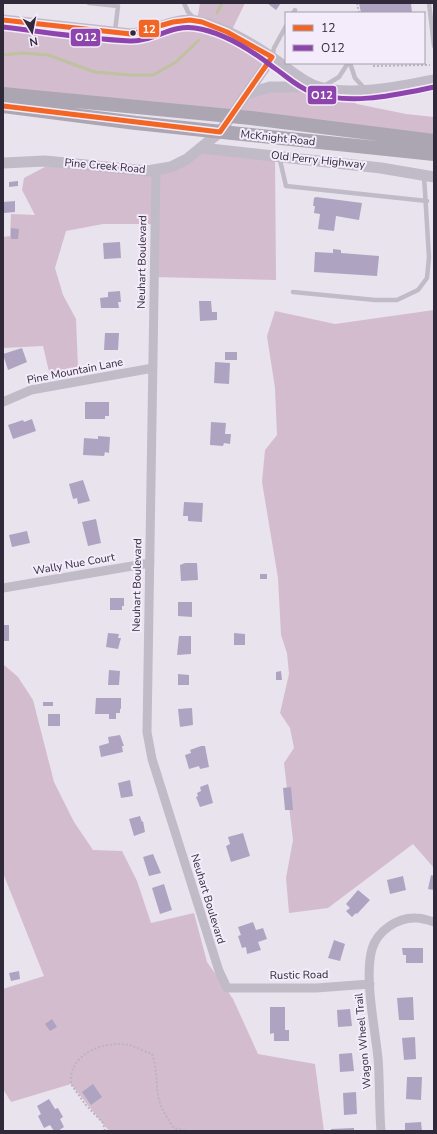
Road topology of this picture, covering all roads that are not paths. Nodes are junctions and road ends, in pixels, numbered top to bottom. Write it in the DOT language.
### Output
graph roads {
  1 [pos="89,3"];
  2 [pos="184,3"];
  3 [pos="429,3"];
  4 [pos="3,20"];
  5 [pos="197,21"];
  6 [pos="285,28"];
  7 [pos="115,32"];
  8 [pos="434,46"];
  9 [pos="272,57"];
  10 [pos="348,64"];
  11 [pos="349,64"];
  12 [pos="434,80"];
  13 [pos="321,88"];
  14 [pos="366,90"];
  15 [pos="3,94"];
  16 [pos="247,94"];
  17 [pos="3,106"];
  18 [pos="232,116"];
  19 [pos="220,132"];
  20 [pos="434,141"];
  21 [pos="201,148"];
  22 [pos="434,154"];
  23 [pos="279,156"];
  24 [pos="3,163"];
  25 [pos="156,170"];
  26 [pos="429,176"];
  27 [pos="427,202"];
  28 [pos="293,292"];
  29 [pos="153,368"];
  30 [pos="3,402"];
  31 [pos="150,563"];
  32 [pos="3,588"];
  33 [pos="434,922"];
  34 [pos="370,984"];
  35 [pos="227,988"];
  36 [pos="381,1131"];
  1 -- 7 [label="lane"];
  2 -- 5 [label="lane"];
  3 -- 8 [label="lane"];
  4 -- 7 [label="street"];
  5 -- 7 [label="street"];
  5 -- 9 [label="street"];
  6 -- 9 [label="lane"];
  9 -- 13 [label="street"];
  9 -- 16 [label="street, Pine Creek Road"];
  10 -- 13 [label="lane"];
  11 -- 14 [label="lane"];
  12 -- 14 [label="street"];
  13 -- 14 [label="street"];
  13 -- 16 [label="street"];
  15 -- 18 [label="highway, McKnight Road"];
  16 -- 18 [label="street, Pine Creek Road"];
  17 -- 19 [label="highway, McKnight Road"];
  18 -- 19 [label="street, Pine Creek Road"];
  18 -- 20 [label="highway, McKnight Road"];
  19 -- 21 [label="street, Pine Creek Road"];
  19 -- 22 [label="highway, McKnight Road"];
  21 -- 23 [label="street, Old Perry Highway"];
  21 -- 25 [label="street, Pine Creek Road"];
  23 -- 26 [label="street, Old Perry Highway"];
  23 -- 27 [label="lane"];
  24 -- 25 [label="street, Pine Creek Road"];
  25 -- 29 [label="street, Neuhart Boulevard"];
  26 -- 27 [label="lane"];
  27 -- 28 [label="lane"];
  29 -- 30 [label="street, Pine Mountain Lane"];
  29 -- 31 [label="street, Neuhart Boulevard"];
  31 -- 32 [label="street, Wally Nue Court"];
  31 -- 35 [label="street, Neuhart Boulevard"];
  33 -- 34 [label="street, Wagon Wheel Trail"];
  34 -- 35 [label="street, Rustic Road"];
  34 -- 36 [label="street, Wagon Wheel Trail"];
}
